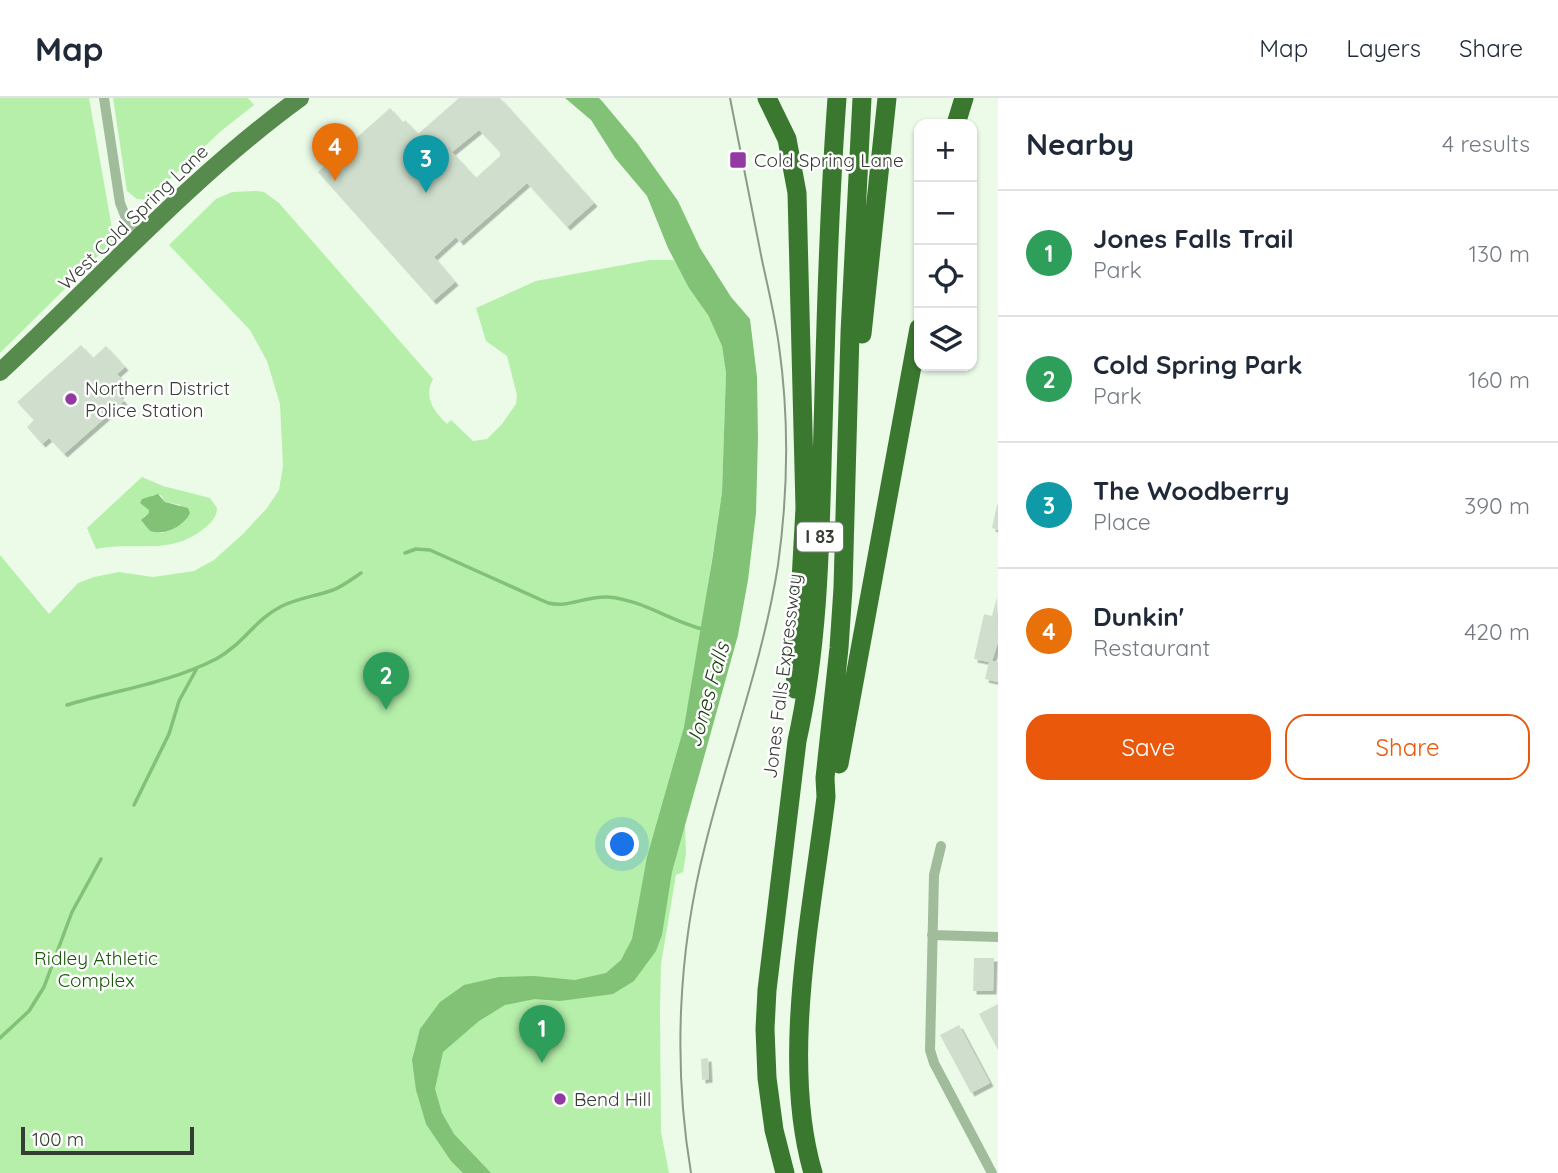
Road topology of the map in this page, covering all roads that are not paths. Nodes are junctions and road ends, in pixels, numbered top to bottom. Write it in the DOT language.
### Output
graph roads {
  1 [pos="104,98"];
  2 [pos="300,98"];
  3 [pos="767,98"];
  4 [pos="837,98"];
  5 [pos="862,98"];
  6 [pos="887,98"];
  7 [pos="964,98"];
  8 [pos="958,119"];
  9 [pos="140,237"];
  10 [pos="914,355"];
  11 [pos="0,372"];
  12 [pos="847,464"];
  13 [pos="797,741"];
  14 [pos="826,797"];
  15 [pos="941,846"];
  16 [pos="932,935"];
  17 [pos="998,937"];
  18 [pos="785,1173"];
  19 [pos="813,1173"];
  20 [pos="992,1173"];
  1 -- 9 [label="street"];
  2 -- 9 [label="main road, West Cold Spring Lane"];
  3 -- 13 [label="highway"];
  4 -- 13 [label="highway, Jones Falls Expressway / I 83"];
  5 -- 12 [label="highway, I 83"];
  6 -- 12 [label="highway"];
  7 -- 8 [label="highway"];
  9 -- 11 [label="main road, West Cold Spring Lane"];
  10 -- 14 [label="highway"];
  12 -- 14 [label="highway, I 83"];
  13 -- 18 [label="highway, Jones Falls Expressway / I 83"];
  14 -- 19 [label="highway, I 83"];
  15 -- 16 [label="street"];
  16 -- 17 [label="street"];
  16 -- 20 [label="street"];
}
